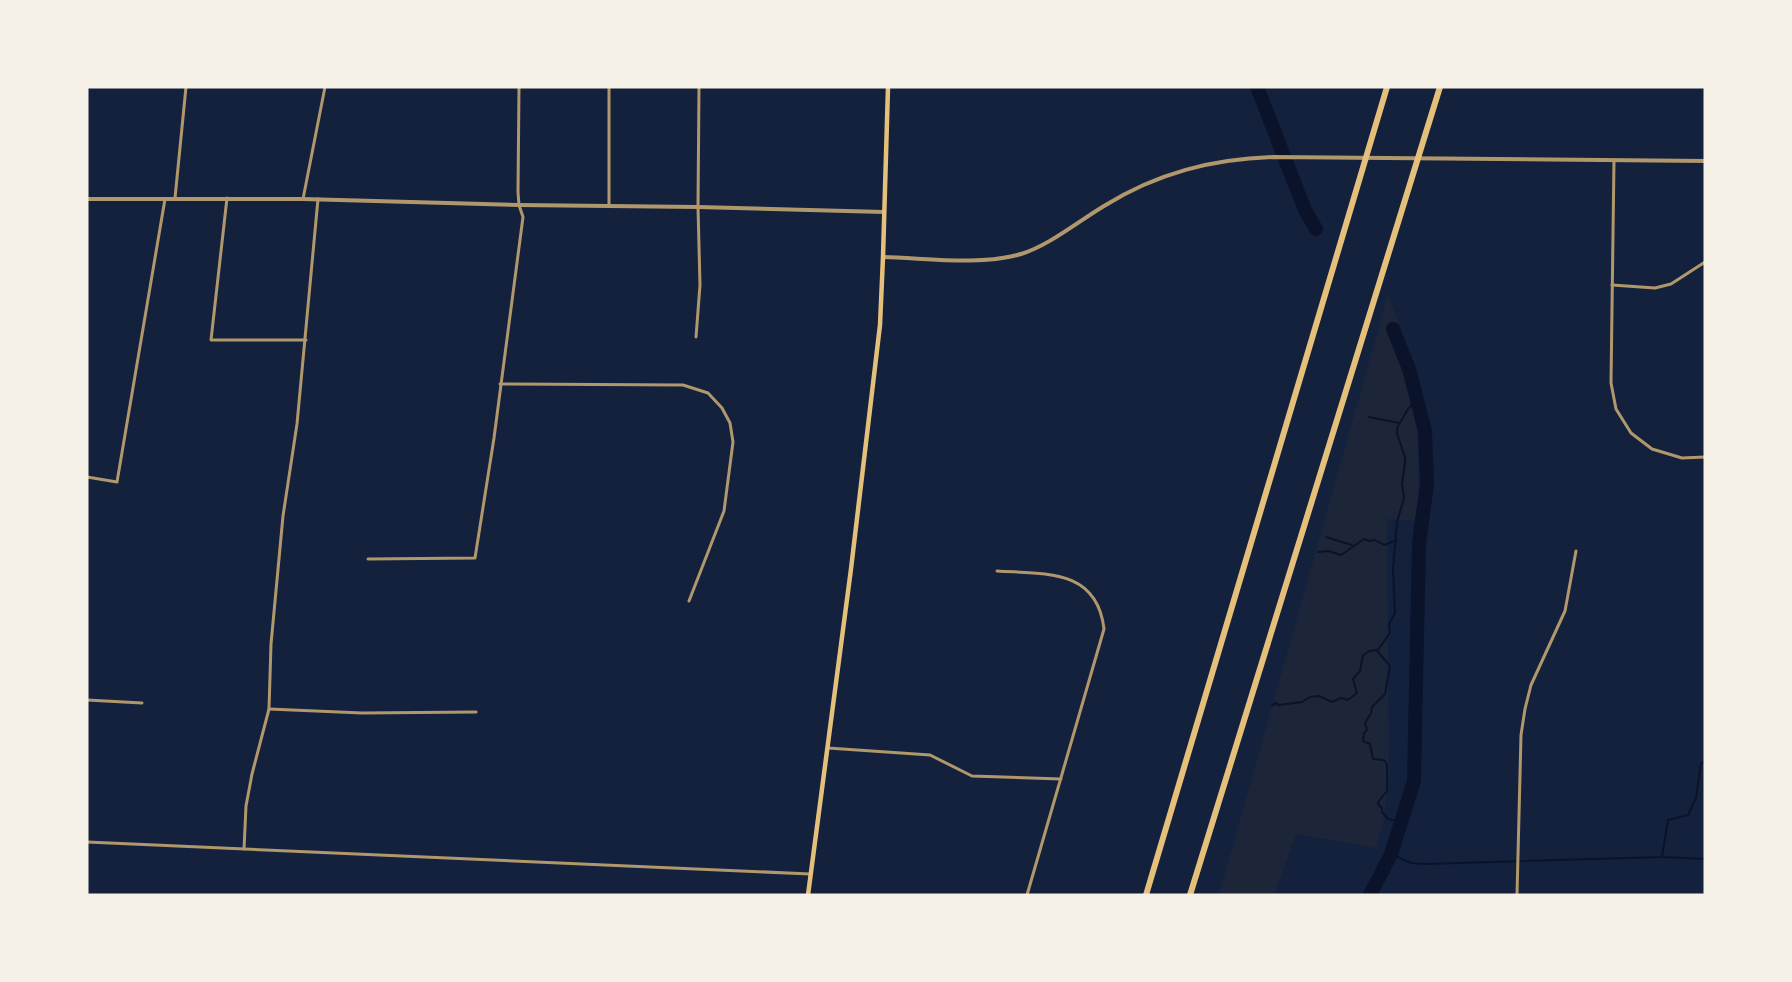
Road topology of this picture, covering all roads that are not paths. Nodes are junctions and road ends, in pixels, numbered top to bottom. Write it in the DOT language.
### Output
graph roads {
  1 [pos="186,87"];
  2 [pos="325,87"];
  3 [pos="519,87"];
  4 [pos="609,87"];
  5 [pos="699,87"];
  6 [pos="888,87"];
  7 [pos="1387,87"];
  8 [pos="1440,87"];
  9 [pos="1614,160"];
  10 [pos="1705,161"];
  11 [pos="175,198"];
  12 [pos="227,198"];
  13 [pos="303,198"];
  14 [pos="87,199"];
  15 [pos="165,199"];
  16 [pos="318,199"];
  17 [pos="519,205"];
  18 [pos="609,205"];
  19 [pos="698,207"];
  20 [pos="884,212"];
  21 [pos="883,257"];
  22 [pos="1705,262"];
  23 [pos="1612,285"];
  24 [pos="696,337"];
  25 [pos="306,340"];
  26 [pos="500,384"];
  27 [pos="1705,457"];
  28 [pos="87,477"];
  29 [pos="1576,551"];
  30 [pos="368,559"];
  31 [pos="997,571"];
  32 [pos="689,601"];
  33 [pos="87,700"];
  34 [pos="142,703"];
  35 [pos="269,709"];
  36 [pos="476,712"];
  37 [pos="827,748"];
  38 [pos="1061,779"];
  39 [pos="87,842"];
  40 [pos="244,849"];
  41 [pos="811,874"];
  42 [pos="808,895"];
  43 [pos="1027,895"];
  44 [pos="1146,895"];
  45 [pos="1190,895"];
  46 [pos="1517,895"];
  1 -- 11 [label="street"];
  2 -- 13 [label="street"];
  3 -- 17 [label="street"];
  4 -- 18 [label="street"];
  5 -- 19 [label="street"];
  6 -- 20 [label="main road"];
  7 -- 44 [label="highway"];
  8 -- 45 [label="highway"];
  9 -- 10 [label="street"];
  9 -- 21 [label="street"];
  9 -- 23 [label="street"];
  11 -- 12 [label="street"];
  11 -- 15 [label="street"];
  12 -- 13 [label="street"];
  12 -- 25 [label="street"];
  13 -- 16 [label="street"];
  14 -- 15 [label="street"];
  15 -- 28 [label="street"];
  16 -- 17 [label="street"];
  16 -- 25 [label="street"];
  17 -- 18 [label="street"];
  17 -- 26 [label="street"];
  18 -- 19 [label="street"];
  19 -- 20 [label="street"];
  19 -- 24 [label="street"];
  20 -- 21 [label="main road"];
  21 -- 37 [label="main road"];
  22 -- 23 [label="street"];
  23 -- 27 [label="street"];
  25 -- 35 [label="street"];
  26 -- 30 [label="street"];
  26 -- 32 [label="street"];
  29 -- 46 [label="street"];
  31 -- 38 [label="street"];
  33 -- 34 [label="street"];
  35 -- 36 [label="street"];
  35 -- 40 [label="street"];
  37 -- 38 [label="street"];
  37 -- 41 [label="main road"];
  38 -- 43 [label="street"];
  39 -- 40 [label="street"];
  40 -- 41 [label="street"];
  41 -- 42 [label="main road"];
}
